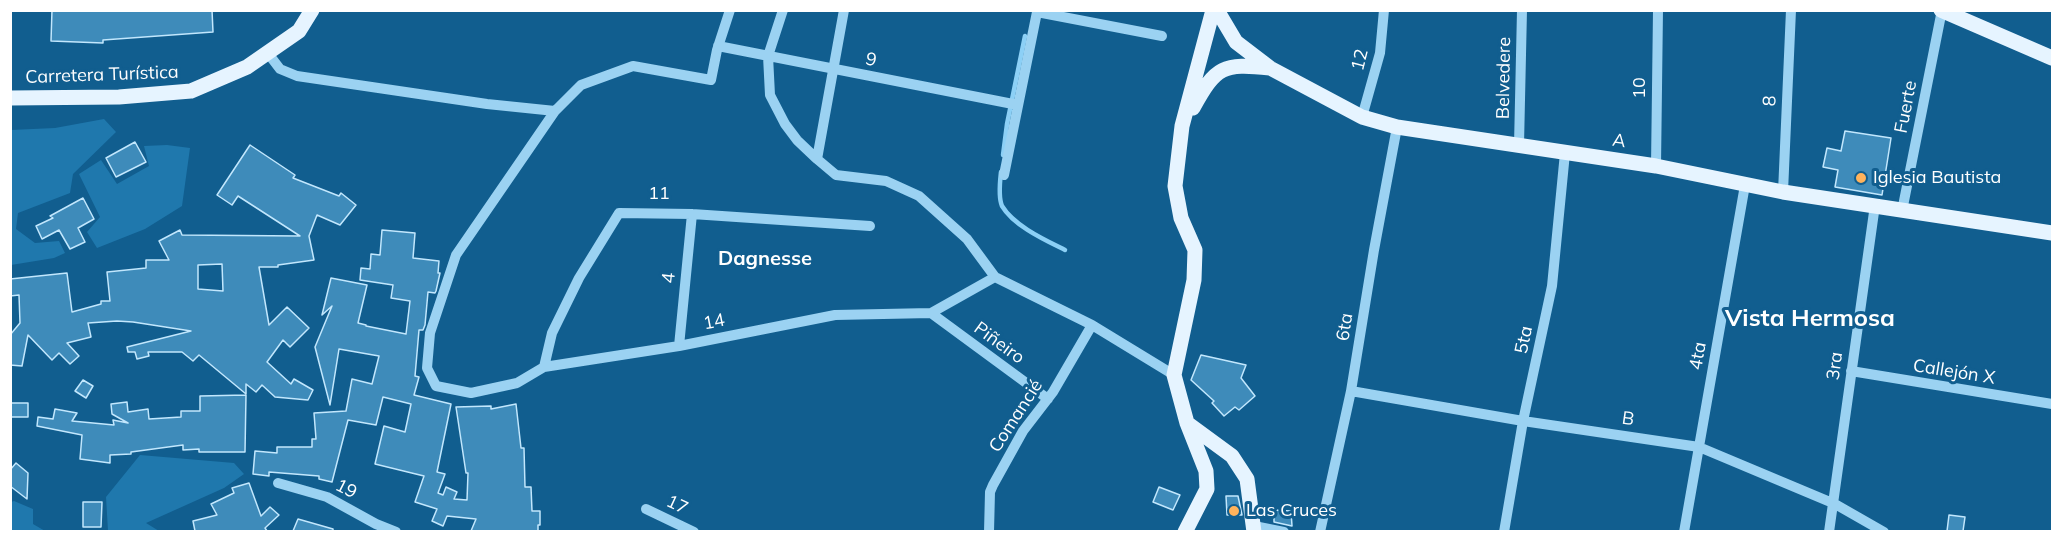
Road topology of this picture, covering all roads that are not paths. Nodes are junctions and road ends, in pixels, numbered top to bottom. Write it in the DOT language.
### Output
graph roads {
  1 [pos="312,10"];
  2 [pos="730,10"];
  3 [pos="783,10"];
  4 [pos="844,10"];
  5 [pos="1215,10"];
  6 [pos="1384,10"];
  7 [pos="1522,10"];
  8 [pos="1658,10"];
  9 [pos="1791,10"];
  10 [pos="1942,11"];
  11 [pos="1037,12"];
  12 [pos="1162,36"];
  13 [pos="718,46"];
  14 [pos="267,52"];
  15 [pos="768,56"];
  16 [pos="2052,58"];
  17 [pos="1270,68"];
  18 [pos="833,69"];
  19 [pos="10,98"];
  20 [pos="1018,105"];
  21 [pos="555,111"];
  22 [pos="1362,117"];
  23 [pos="1182,126"];
  24 [pos="1397,127"];
  25 [pos="1519,146"];
  26 [pos="1565,153"];
  27 [pos="817,159"];
  28 [pos="1656,166"];
  29 [pos="1005,175"];
  30 [pos="1745,186"];
  31 [pos="1783,192"];
  32 [pos="1875,205"];
  33 [pos="1902,211"];
  34 [pos="692,213"];
  35 [pos="870,226"];
  36 [pos="2052,233"];
  37 [pos="995,277"];
  38 [pos="931,313"];
  39 [pos="1092,325"];
  40 [pos="679,346"];
  41 [pos="544,367"];
  42 [pos="1851,371"];
  43 [pos="1174,375"];
  44 [pos="1351,391"];
  45 [pos="1048,399"];
  46 [pos="2052,404"];
  47 [pos="1523,421"];
  48 [pos="1187,423"];
  49 [pos="1699,447"];
  50 [pos="278,483"];
  51 [pos="1834,504"];
  52 [pos="646,509"];
  53 [pos="1254,529"];
  54 [pos="396,531"];
  55 [pos="694,531"];
  56 [pos="989,531"];
  57 [pos="1185,531"];
  58 [pos="1284,531"];
  59 [pos="1320,531"];
  60 [pos="1504,531"];
  61 [pos="1684,531"];
  62 [pos="1829,531"];
  63 [pos="1884,531"];
  1 -- 14 [label="main road, Carretera Turística"];
  2 -- 13 [label="street"];
  3 -- 15 [label="street"];
  4 -- 18 [label="street"];
  5 -- 17 [label="main road, A"];
  5 -- 23 [label="main road"];
  6 -- 22 [label="street, 12"];
  7 -- 25 [label="street, Belvedere"];
  8 -- 28 [label="street, 10"];
  9 -- 31 [label="street, 8"];
  10 -- 16 [label="main road"];
  10 -- 33 [label="street, Fuerte"];
  11 -- 12 [label="street"];
  11 -- 20 [label="street"];
  13 -- 15 [label="street, 9"];
  13 -- 21 [label="street"];
  14 -- 19 [label="main road, Carretera Turística"];
  14 -- 21 [label="street"];
  15 -- 18 [label="street, 9"];
  15 -- 27 [label="street"];
  17 -- 22 [label="main road, A"];
  17 -- 23 [label="main road"];
  18 -- 20 [label="street, 9"];
  18 -- 27 [label="street"];
  20 -- 29 [label="street"];
  21 -- 41 [label="street, 14"];
  22 -- 24 [label="main road, A"];
  23 -- 43 [label="main road"];
  24 -- 25 [label="main road, A"];
  24 -- 44 [label="street, 6ta"];
  25 -- 26 [label="main road, A"];
  26 -- 28 [label="main road, A"];
  26 -- 47 [label="street, 5ta"];
  27 -- 37 [label="street"];
  28 -- 30 [label="main road, A"];
  30 -- 31 [label="main road, A"];
  30 -- 49 [label="street, 4ta"];
  31 -- 32 [label="main road, A"];
  32 -- 33 [label="main road, A"];
  32 -- 42 [label="street, 3ra"];
  33 -- 36 [label="main road, A"];
  34 -- 35 [label="street, 11"];
  34 -- 40 [label="street, 4"];
  34 -- 41 [label="street, 11"];
  37 -- 38 [label="street, 14"];
  37 -- 39 [label="street"];
  38 -- 40 [label="street, 14"];
  38 -- 45 [label="street, Piñeiro"];
  39 -- 43 [label="street"];
  39 -- 45 [label="street, Comancié"];
  40 -- 41 [label="street, 14"];
  42 -- 46 [label="street, Callejón X"];
  42 -- 51 [label="street, 3ra"];
  43 -- 48 [label="main road"];
  44 -- 47 [label="street, B"];
  44 -- 59 [label="street, 6ta"];
  45 -- 56 [label="street, Comancié"];
  47 -- 49 [label="street, B"];
  47 -- 60 [label="street, 5ta"];
  48 -- 53 [label="main road"];
  48 -- 57 [label="main road"];
  49 -- 51 [label="street, B"];
  49 -- 61 [label="street, 4ta"];
  50 -- 54 [label="street, 19"];
  51 -- 62 [label="street, 3ra"];
  51 -- 63 [label="street, B"];
  52 -- 55 [label="street, 17"];
  53 -- 58 [label="street"];
}
